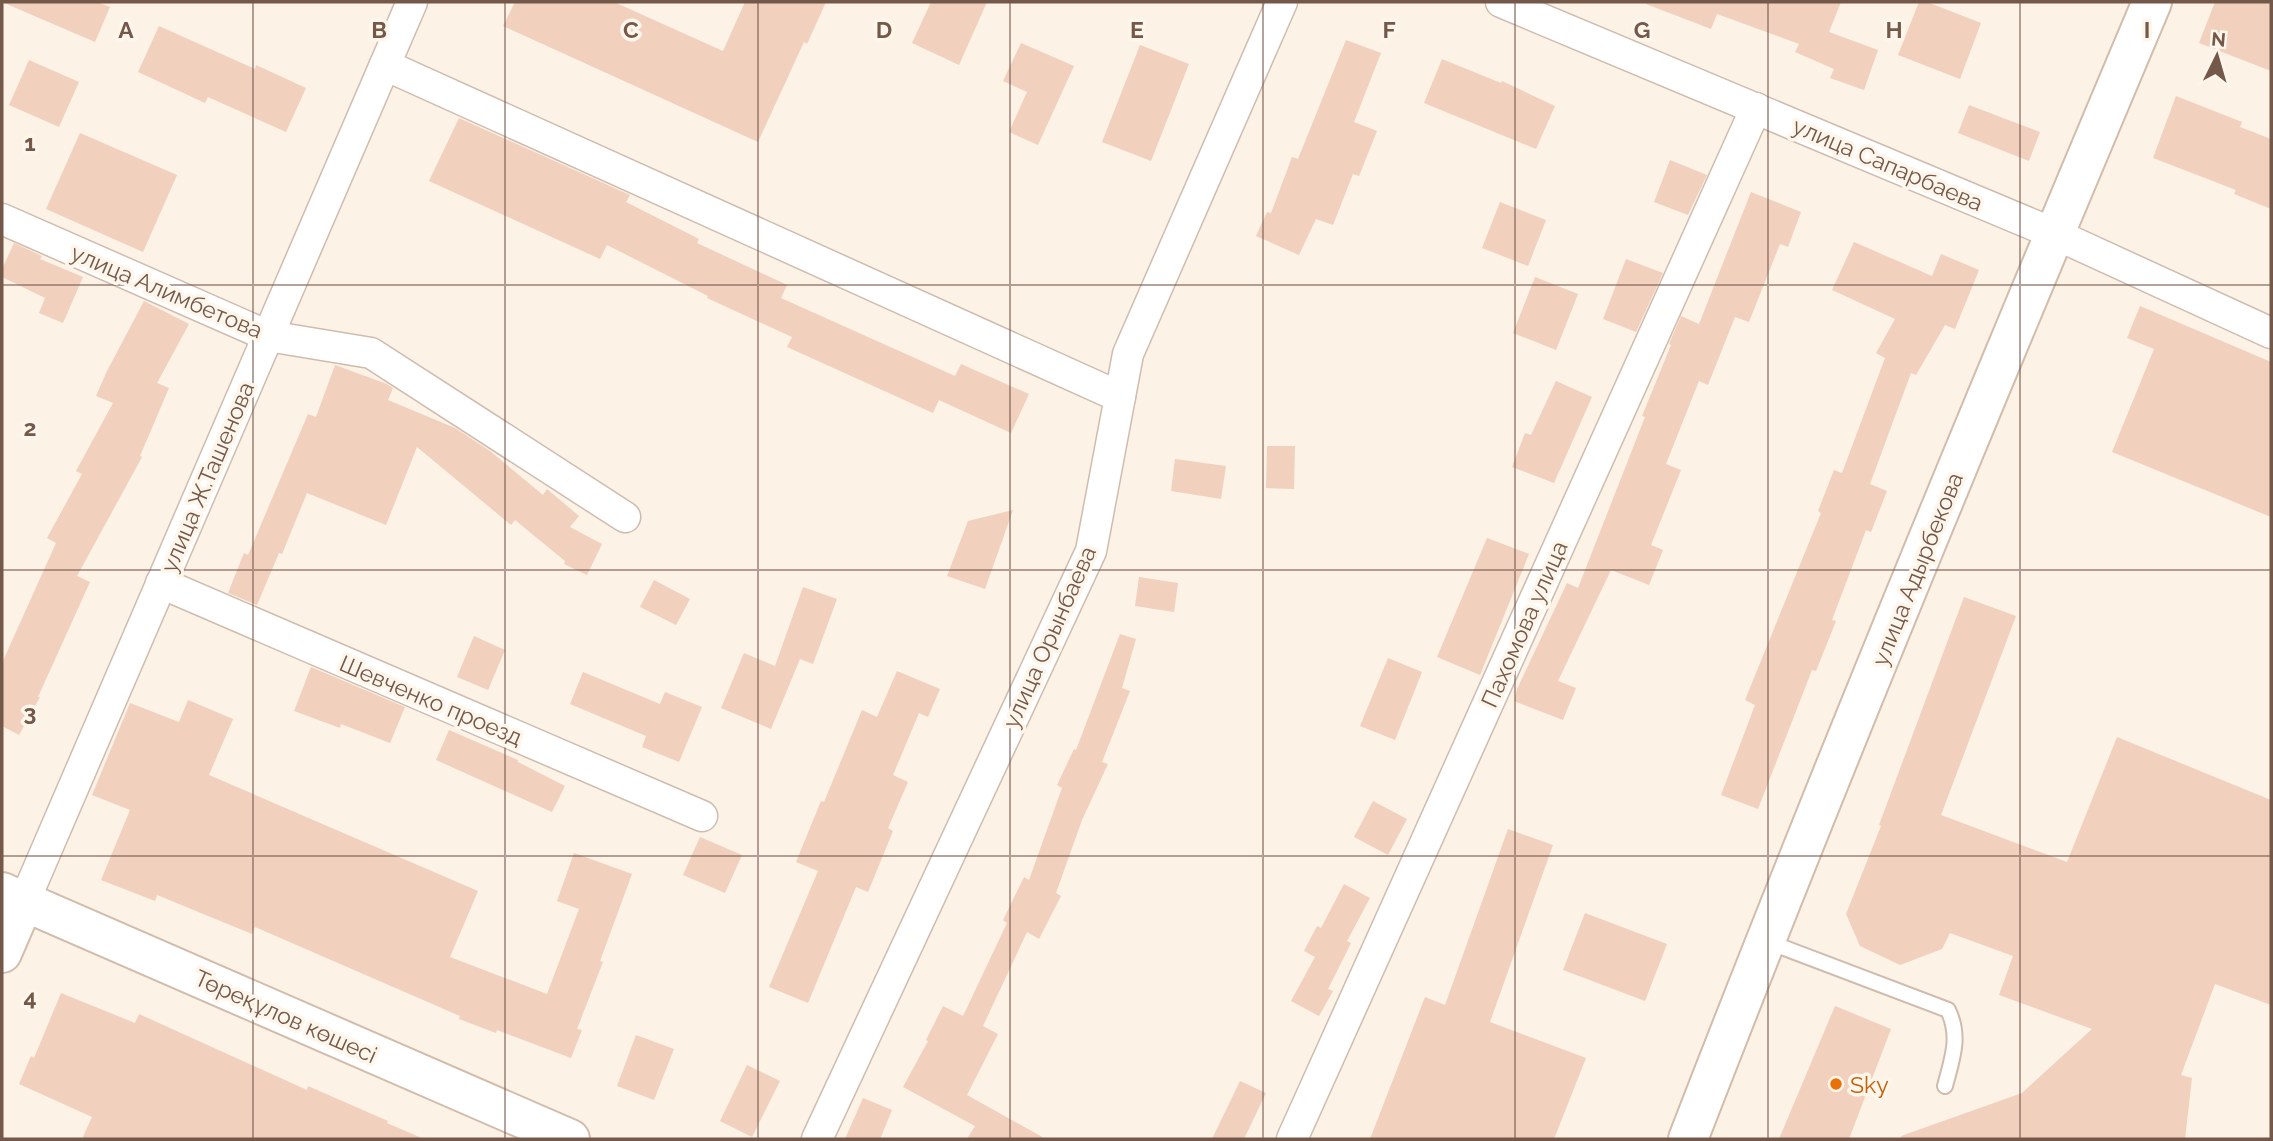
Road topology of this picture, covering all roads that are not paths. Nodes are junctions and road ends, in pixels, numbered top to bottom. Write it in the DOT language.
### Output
graph roads {
  1 [pos="412,2"];
  2 [pos="1282,2"];
  3 [pos="1501,2"];
  4 [pos="2152,2"];
  5 [pos="384,65"];
  6 [pos="1756,108"];
  7 [pos="2,219"];
  8 [pos="2055,234"];
  9 [pos="2271,333"];
  10 [pos="268,336"];
  11 [pos="1120,397"];
  12 [pos="625,517"];
  13 [pos="161,583"];
  14 [pos="702,816"];
  15 [pos="13,897"];
  16 [pos="1765,940"];
  17 [pos="2,953"];
  18 [pos="1945,1086"];
  19 [pos="570,1139"];
  20 [pos="817,1139"];
  21 [pos="1292,1139"];
  22 [pos="1688,1139"];
  1 -- 5 [label="street, улица Ж.Ташенова"];
  2 -- 11 [label="street, улица Орынбаева"];
  3 -- 6 [label="street, улица Сапарбаева"];
  4 -- 8 [label="main road, улица Адырбекова"];
  5 -- 10 [label="street, улица Ж.Ташенова"];
  5 -- 11 [label="street"];
  6 -- 8 [label="street, улица Сапарбаева"];
  6 -- 21 [label="street, Пахомова улица"];
  7 -- 10 [label="street, улица Алимбетова"];
  8 -- 9 [label="street, улица Сапарбаева"];
  8 -- 16 [label="main road, улица Адырбекова"];
  10 -- 12 [label="street, улица Алимбетова"];
  10 -- 13 [label="street, улица Ж.Ташенова"];
  11 -- 20 [label="street, улица Орынбаева"];
  13 -- 14 [label="street, Шевченко проезд"];
  13 -- 15 [label="street, улица Ж.Ташенова"];
  15 -- 17 [label="main road, улица Ж.Ташенова"];
  15 -- 19 [label="main road, Төреқұлов көшесі"];
  16 -- 18 [label="lane"];
  16 -- 22 [label="main road, улица Адырбекова"];
}
